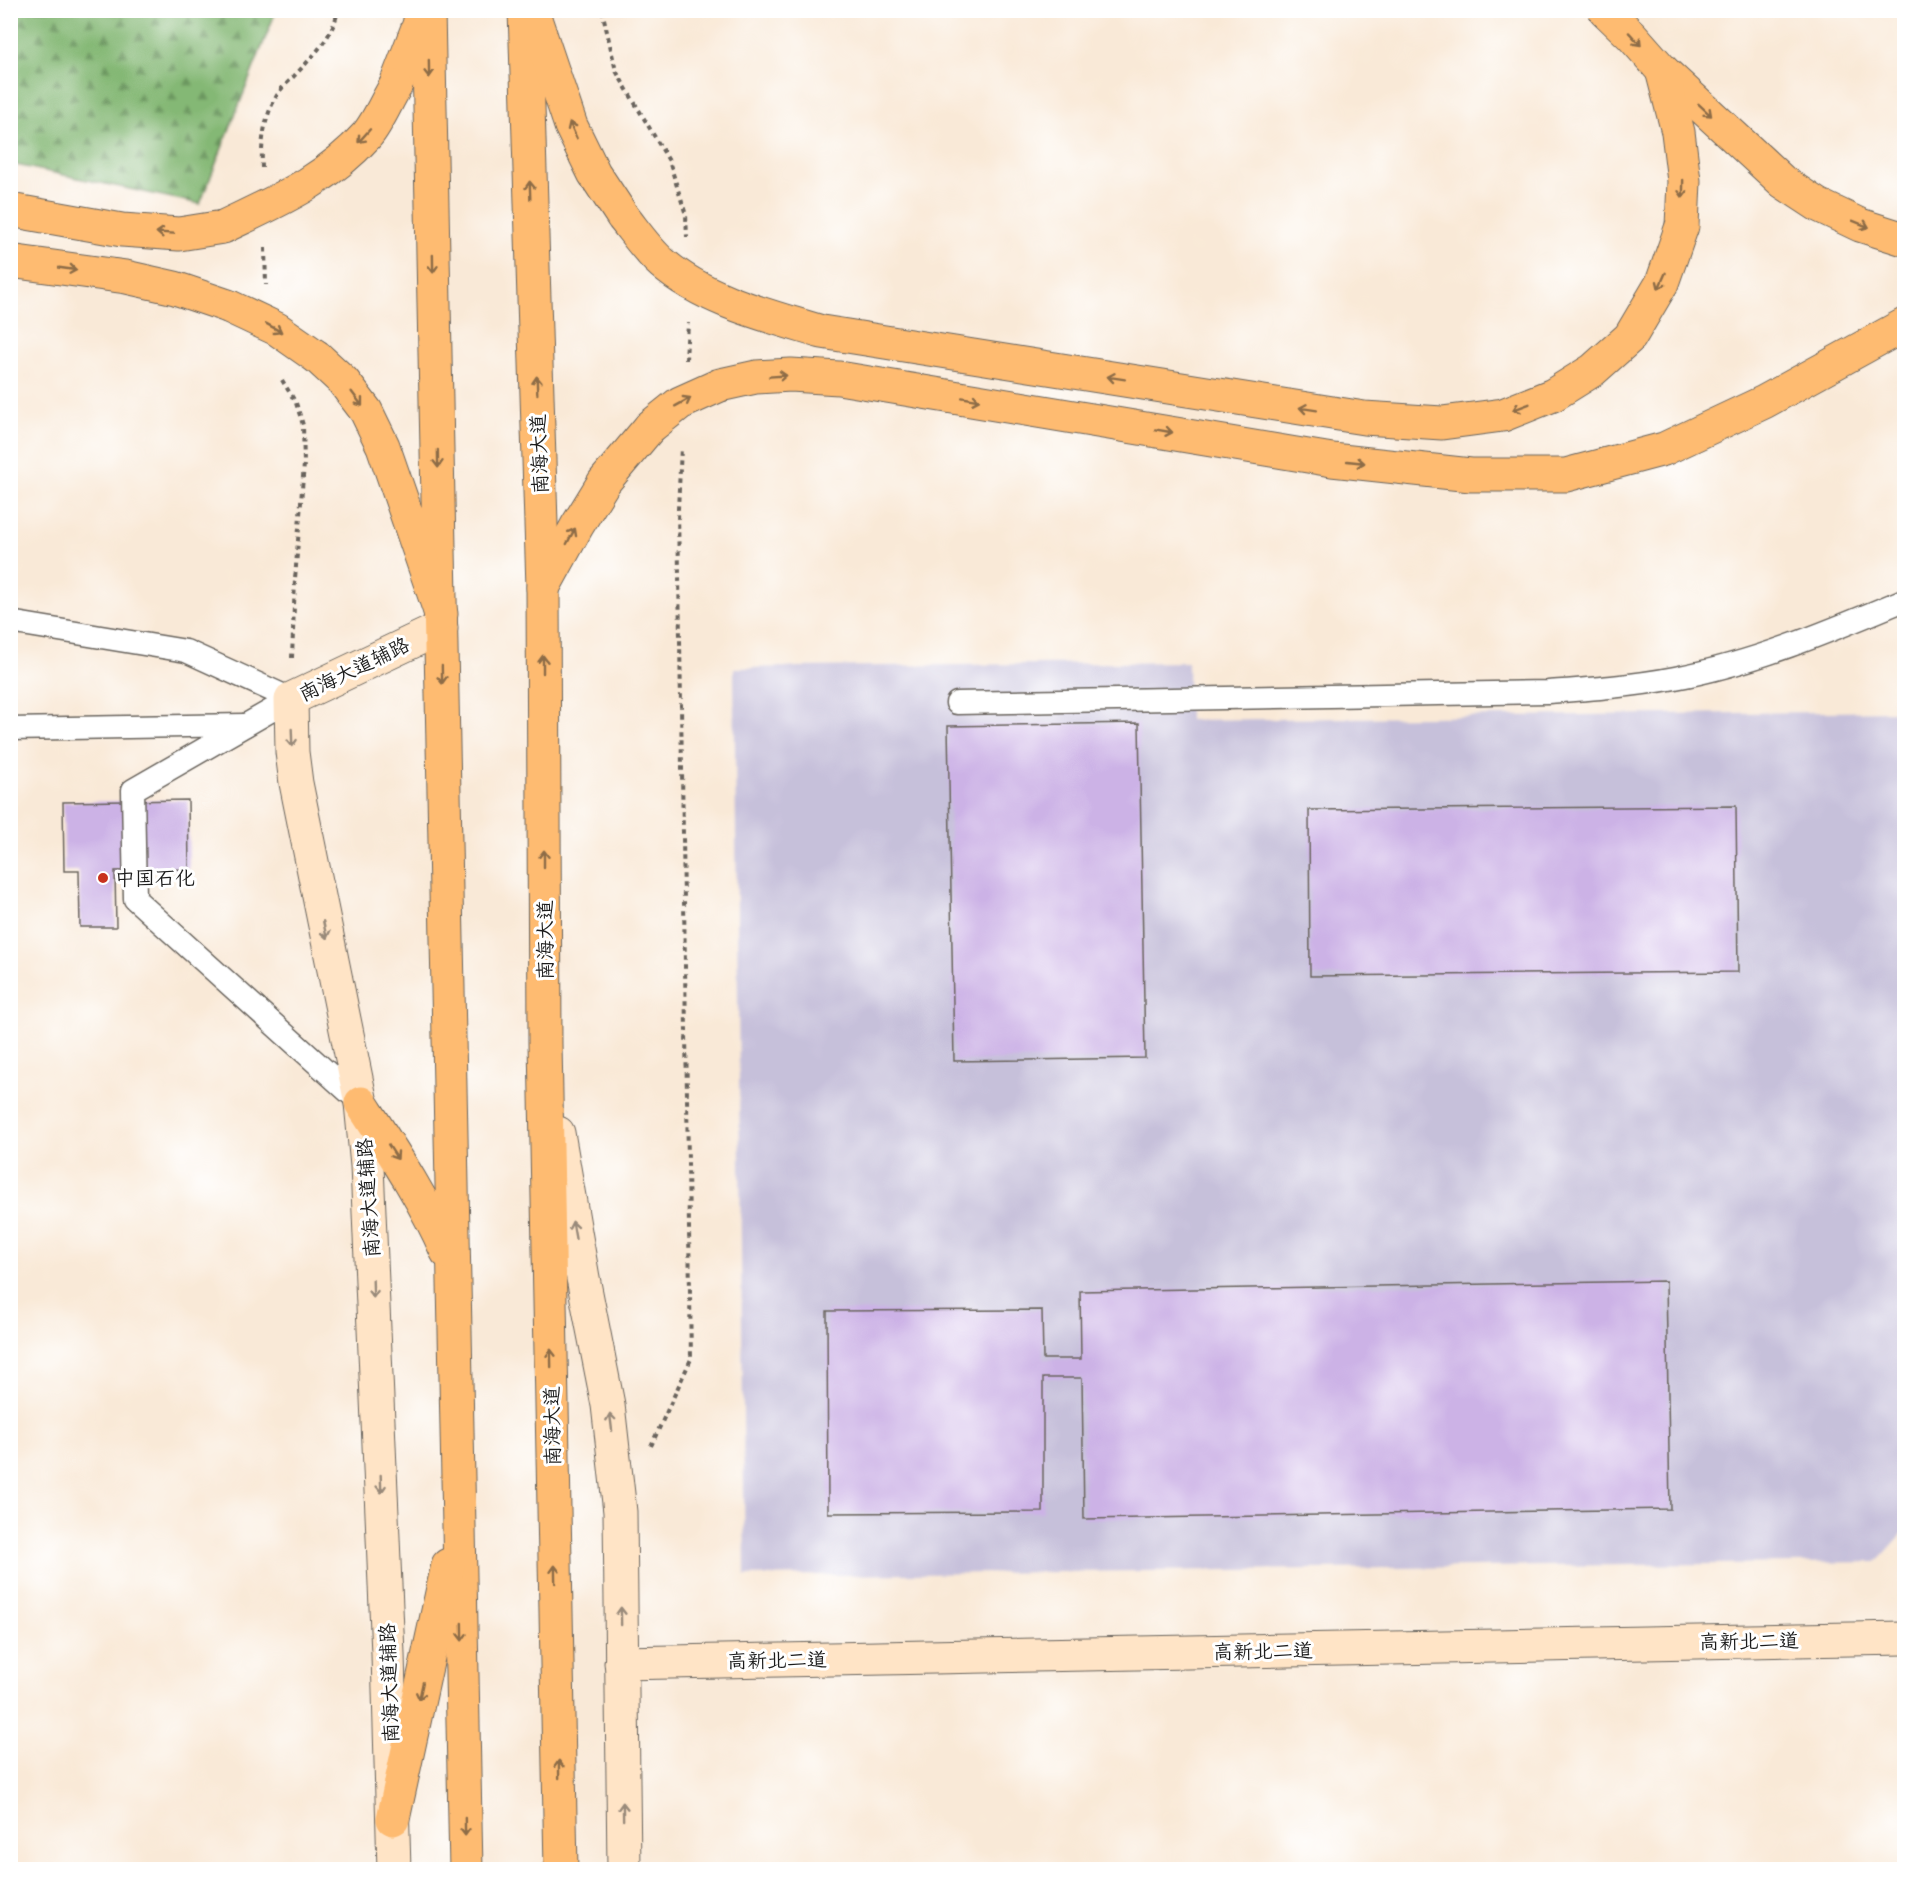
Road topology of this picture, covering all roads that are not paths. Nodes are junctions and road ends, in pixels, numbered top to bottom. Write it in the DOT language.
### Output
graph roads {
  1 [pos="422,10"];
  2 [pos="428,10"];
  3 [pos="525,10"];
  4 [pos="532,10"];
  5 [pos="1605,10"];
  6 [pos="1662,70"];
  7 [pos="10,210"];
  8 [pos="1905,239"];
  9 [pos="10,261"];
  10 [pos="1905,325"];
  11 [pos="543,588"];
  12 [pos="1905,600"];
  13 [pos="441,621"];
  14 [pos="10,622"];
  15 [pos="291,699"];
  16 [pos="957,703"];
  17 [pos="247,725"];
  18 [pos="10,729"];
  19 [pos="545,1043"];
  20 [pos="361,1103"];
  21 [pos="453,1264"];
  22 [pos="460,1510"];
  23 [pos="1905,1638"];
  24 [pos="621,1663"];
  25 [pos="393,1819"];
  26 [pos="394,1869"];
  27 [pos="466,1869"];
  28 [pos="561,1869"];
  29 [pos="624,1869"];
  1 -- 7 [label="main road, one-way, bridge"];
  2 -- 13 [label="main road, one-way"];
  11 -- 3 [label="main road, 南海大道, one-way"];
  6 -- 4 [label="main road, one-way, bridge"];
  5 -- 6 [label="main road, one-way"];
  6 -- 8 [label="main road, one-way"];
  9 -- 13 [label="main road, one-way, bridge"];
  11 -- 10 [label="main road, one-way, bridge"];
  19 -- 11 [label="main road, 南海大道, one-way"];
  12 -- 16 [label="lane"];
  13 -- 15 [label="main road, 南海大道辅路"];
  13 -- 21 [label="main road, one-way"];
  14 -- 15 [label="lane"];
  15 -- 17 [label="lane"];
  15 -- 20 [label="main road, 南海大道辅路, one-way"];
  17 -- 18 [label="lane"];
  17 -- 20 [label="lane"];
  24 -- 19 [label="main road, one-way"];
  28 -- 19 [label="main road, 南海大道, one-way"];
  20 -- 21 [label="main road, one-way"];
  20 -- 25 [label="main road, 南海大道辅路, one-way"];
  21 -- 22 [label="main road"];
  22 -- 25 [label="main road, one-way"];
  22 -- 27 [label="main road, one-way"];
  23 -- 24 [label="main road, 高新北二道"];
  29 -- 24 [label="main road, one-way"];
  25 -- 26 [label="main road, 南海大道辅路"];
}
